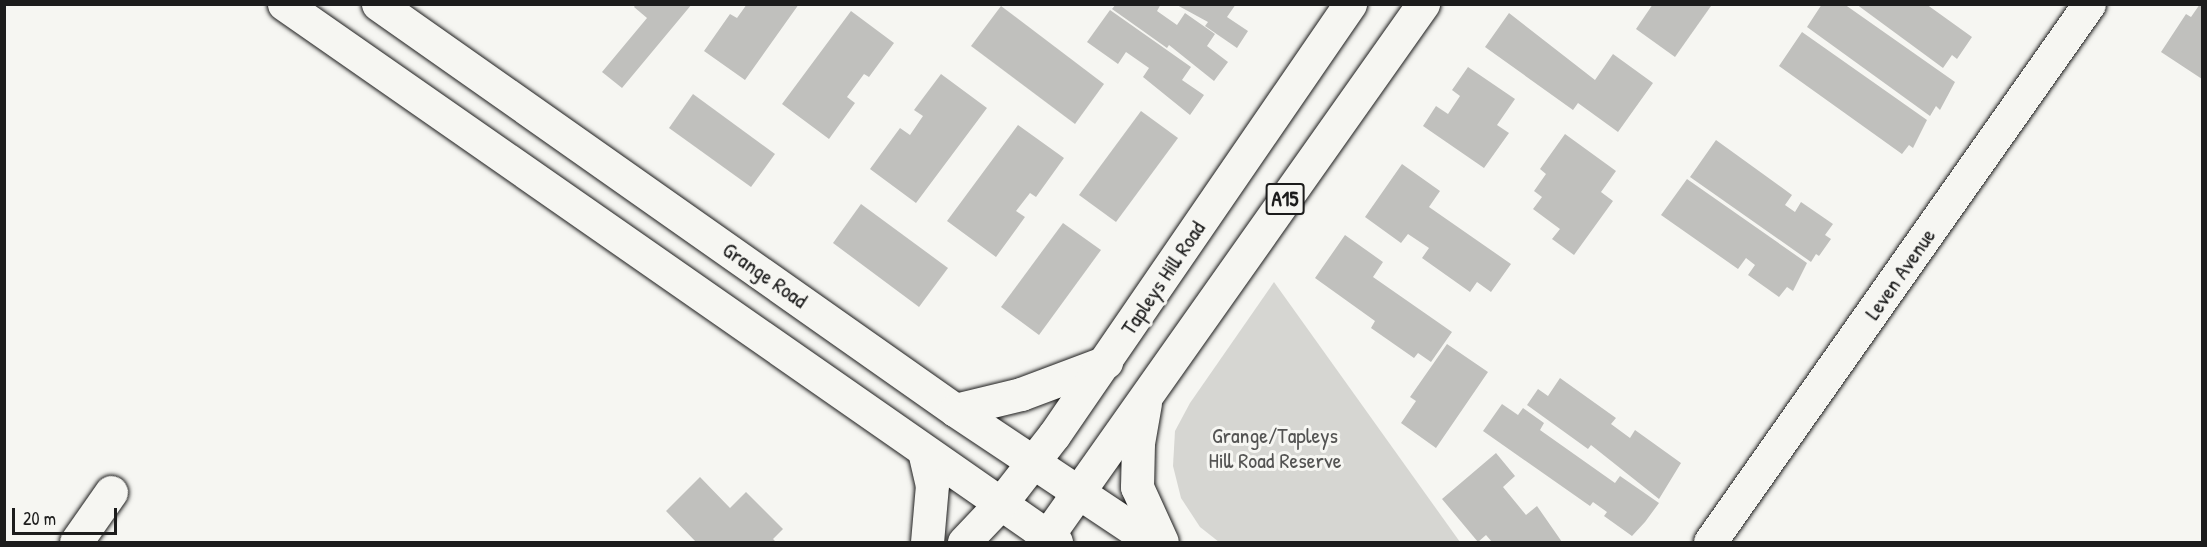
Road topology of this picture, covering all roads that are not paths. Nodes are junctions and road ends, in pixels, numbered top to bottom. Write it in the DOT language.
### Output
graph roads {
  1 [pos="284,4"];
  2 [pos="378,4"];
  3 [pos="1350,4"];
  4 [pos="1423,4"];
  5 [pos="2089,4"];
  6 [pos="1106,362"];
  7 [pos="1147,393"];
  8 [pos="955,410"];
  9 [pos="924,451"];
  10 [pos="1034,463"];
  11 [pos="111,492"];
  12 [pos="1079,496"];
  13 [pos="1001,503"];
  14 [pos="1049,541"];
  15 [pos="76,543"];
  16 [pos="927,543"];
  17 [pos="964,543"];
  18 [pos="1153,543"];
  19 [pos="1162,543"];
  20 [pos="1710,543"];
  1 -- 9 [label="main road"];
  2 -- 8 [label="main road, Grange Road"];
  3 -- 6 [label="main road, Tapleys Hill Road / A15"];
  4 -- 7 [label="main road, A15"];
  5 -- 20 [label="main road, Leven Avenue"];
  6 -- 8 [label="main road"];
  6 -- 10 [label="main road, Tapleys Hill Road / A15"];
  7 -- 12 [label="main road, A15"];
  7 -- 19 [label="main road"];
  8 -- 10 [label="main road, Grange Road"];
  9 -- 13 [label="main road"];
  9 -- 16 [label="main road"];
  10 -- 12 [label="main road, Grange Road"];
  10 -- 13 [label="main road, Tapleys Hill Road / A15"];
  11 -- 15 [label="main road"];
  12 -- 14 [label="main road, A15"];
  12 -- 18 [label="main road, Grange Road"];
  13 -- 14 [label="main road"];
  13 -- 17 [label="main road, Tapleys Hill Road / A15"];
}
